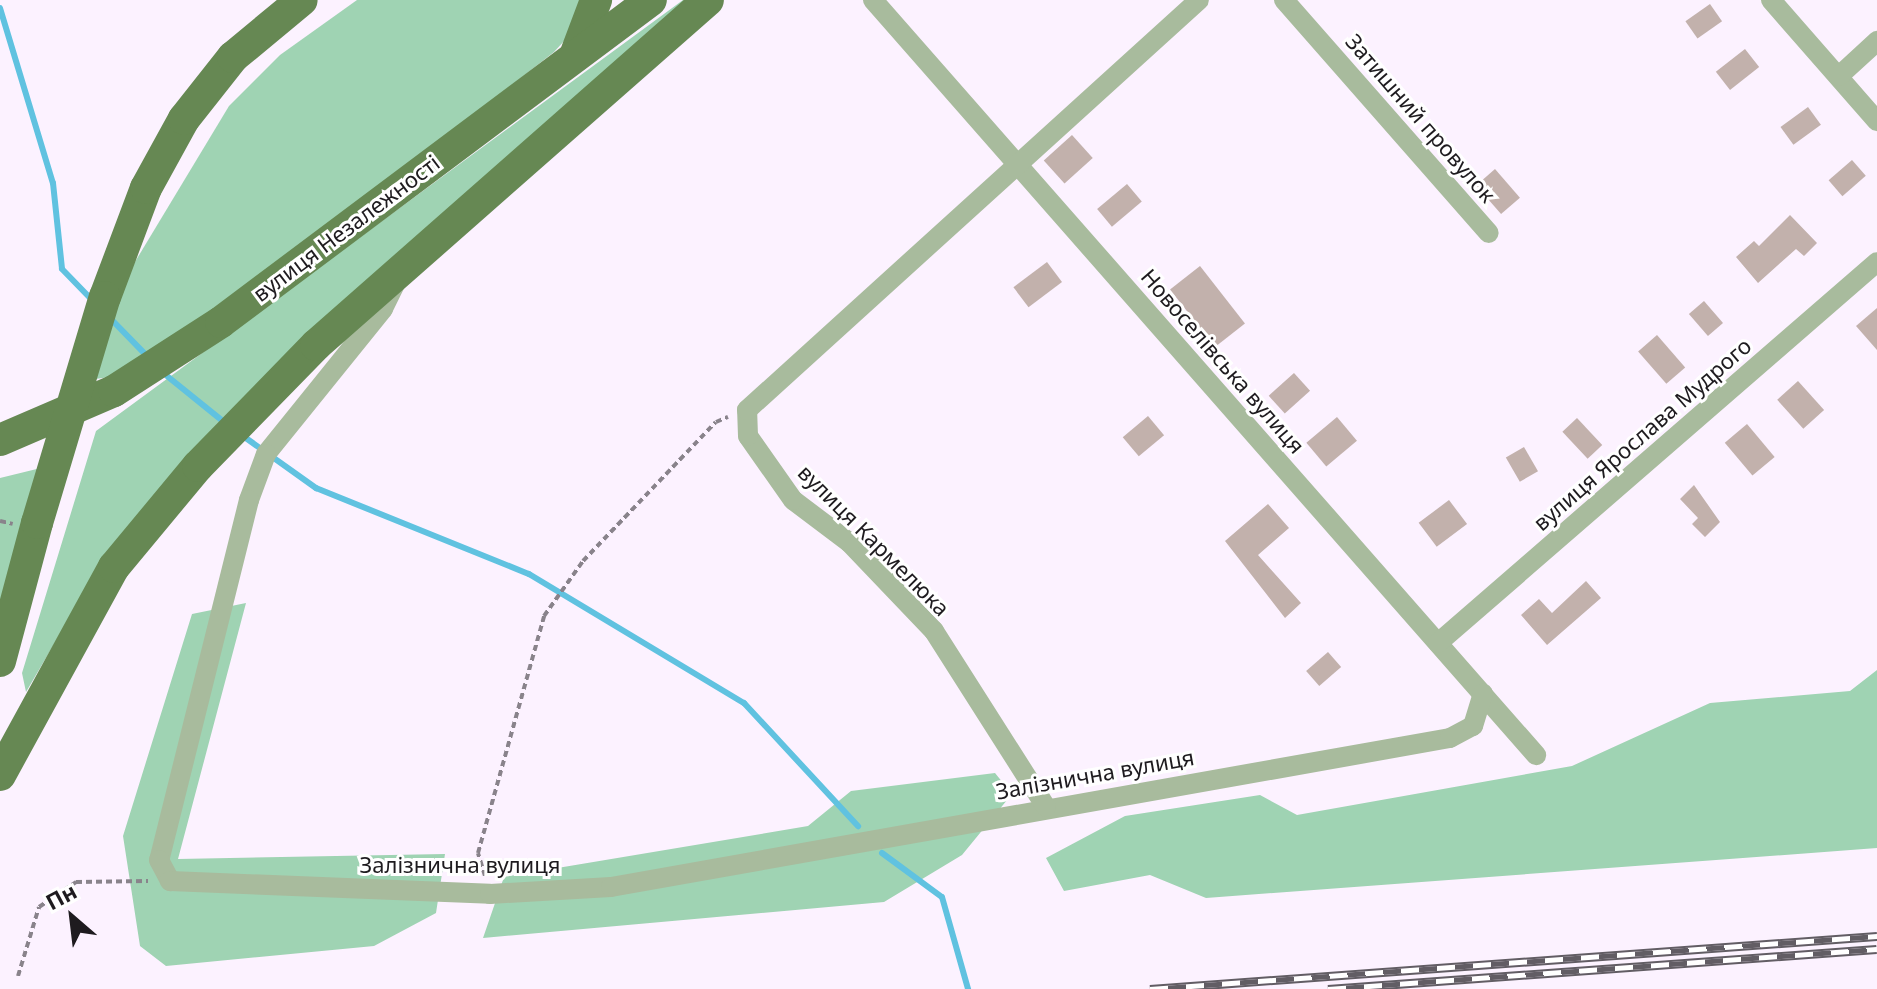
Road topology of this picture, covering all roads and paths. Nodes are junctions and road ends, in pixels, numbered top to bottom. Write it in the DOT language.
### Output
graph roads {
  1 [pos="302,0"];
  2 [pos="596,0"];
  3 [pos="651,0"];
  4 [pos="708,0"];
  5 [pos="873,0"];
  6 [pos="1199,0"];
  7 [pos="1284,0"];
  8 [pos="1771,0"];
  9 [pos="1877,41"];
  10 [pos="575,56"];
  11 [pos="1839,76"];
  12 [pos="1877,121"];
  13 [pos="1016,161"];
  14 [pos="1489,233"];
  15 [pos="1877,262"];
  16 [pos="402,267"];
  17 [pos="747,410"];
  18 [pos="13,436"];
  19 [pos="1438,643"];
  20 [pos="0,661"];
  21 [pos="1483,694"];
  22 [pos="1536,755"];
  23 [pos="0,775"];
  24 [pos="1046,807"];
  25 [pos="170,881"];
  26 [pos="490,894"];
  27 [pos="18,976"];
  1 -- 20 [label="main road, bridge"];
  2 -- 10 [label="main road"];
  3 -- 10 [label="main road, вулиця Незалежності"];
  4 -- 16 [label="main road"];
  5 -- 13 [label="street, Новоселівська вулиця"];
  6 -- 13 [label="street"];
  7 -- 14 [label="street, Затишний провулок"];
  8 -- 11 [label="street"];
  9 -- 11 [label="street"];
  10 -- 18 [label="main road, вулиця Незалежності"];
  11 -- 12 [label="street"];
  13 -- 17 [label="street"];
  13 -- 19 [label="street, Новоселівська вулиця"];
  15 -- 19 [label="street, вулиця Ярослава Мудрого"];
  16 -- 23 [label="main road"];
  16 -- 25 [label="street"];
  17 -- 24 [label="street, вулиця Кармелюка"];
  17 -- 26 [label="path"];
  19 -- 21 [label="street, Новоселівська вулиця"];
  21 -- 22 [label="street, Новоселівська вулиця"];
  21 -- 24 [label="street, Залізнична вулиця"];
  24 -- 26 [label="street, Залізнична вулиця"];
  25 -- 26 [label="street, Залізнична вулиця"];
  25 -- 27 [label="path"];
}
